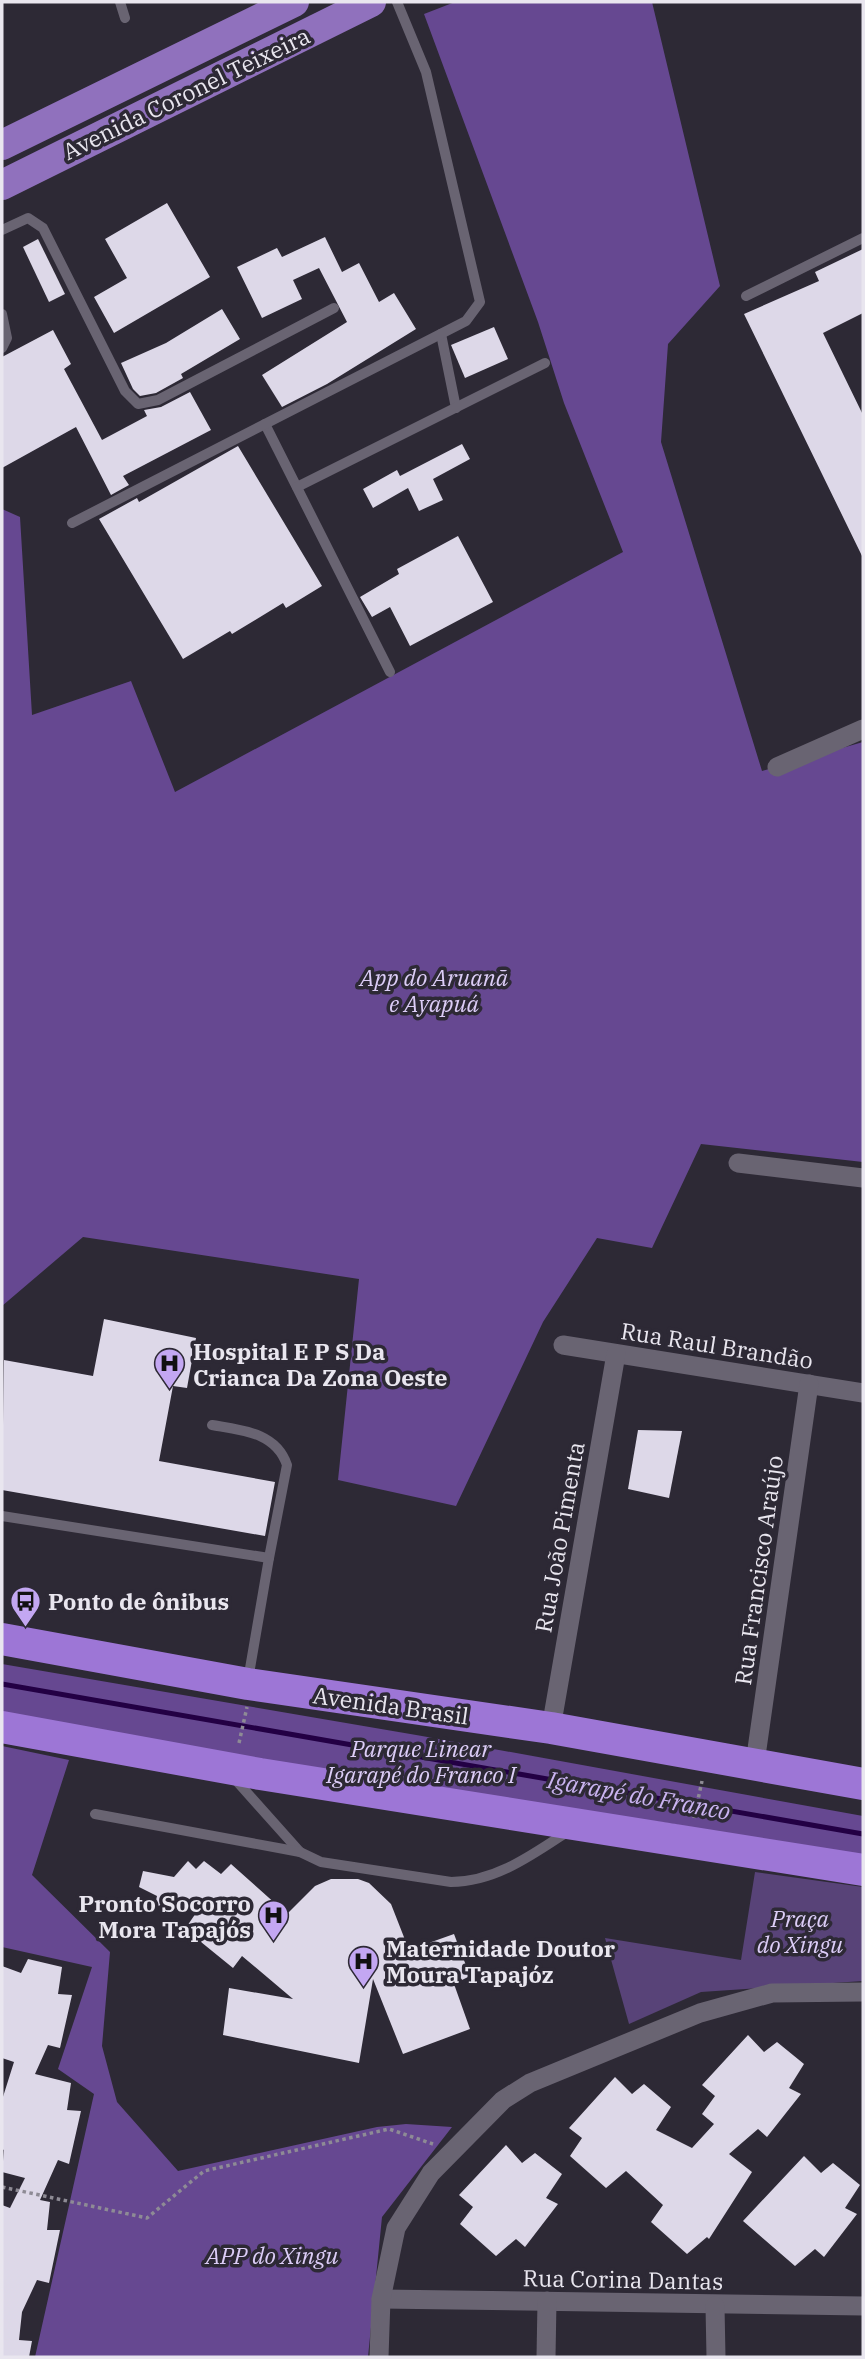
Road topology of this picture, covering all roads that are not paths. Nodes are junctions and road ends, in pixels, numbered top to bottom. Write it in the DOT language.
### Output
graph roads {
  1 [pos="120,2"];
  2 [pos="294,2"];
  3 [pos="371,2"];
  4 [pos="397,2"];
  5 [pos="125,18"];
  6 [pos="2,145"];
  7 [pos="2,185"];
  8 [pos="2,230"];
  9 [pos="863,238"];
  10 [pos="746,296"];
  11 [pos="334,308"];
  12 [pos="2,314"];
  13 [pos="441,334"];
  14 [pos="2,348"];
  15 [pos="545,363"];
  16 [pos="456,408"];
  17 [pos="265,424"];
  18 [pos="297,487"];
  19 [pos="72,523"];
  20 [pos="390,672"];
  21 [pos="863,729"];
  22 [pos="777,767"];
  23 [pos="738,1163"];
  24 [pos="863,1178"];
  25 [pos="563,1345"];
  26 [pos="616,1354"];
  27 [pos="810,1384"];
  28 [pos="863,1393"];
  29 [pos="212,1425"];
  30 [pos="2,1516"];
  31 [pos="269,1558"];
  32 [pos="2,1639"];
  33 [pos="248,1691"];
  34 [pos="2,1727"];
  35 [pos="551,1728"];
  36 [pos="232,1755"];
  37 [pos="755,1763"];
  38 [pos="863,1784"];
  39 [pos="95,1814"];
  40 [pos="580,1824"];
  41 [pos="300,1852"];
  42 [pos="863,1870"];
  43 [pos="863,1992"];
  44 [pos="381,2299"];
  45 [pos="547,2301"];
  46 [pos="715,2306"];
  47 [pos="863,2306"];
  48 [pos="379,2357"];
  49 [pos="546,2357"];
  50 [pos="716,2357"];
  1 -- 5 [label="lane"];
  2 -- 6 [label="main road, Avenida Coronel Teixeira"];
  3 -- 7 [label="main road, Avenida Coronel Teixeira"];
  4 -- 13 [label="lane"];
  8 -- 11 [label="lane"];
  9 -- 10 [label="lane"];
  12 -- 14 [label="lane"];
  13 -- 16 [label="lane"];
  13 -- 17 [label="lane"];
  15 -- 16 [label="lane"];
  16 -- 18 [label="lane"];
  17 -- 18 [label="lane"];
  17 -- 19 [label="lane"];
  18 -- 20 [label="lane"];
  21 -- 22 [label="street"];
  23 -- 24 [label="street"];
  25 -- 26 [label="street, Rua Raul Brandão"];
  26 -- 27 [label="street, Rua Raul Brandão"];
  26 -- 35 [label="street, Rua João Pimenta"];
  27 -- 28 [label="street, Rua Raul Brandão"];
  27 -- 37 [label="street, Rua Francisco Araújo"];
  29 -- 31 [label="lane"];
  30 -- 31 [label="lane"];
  31 -- 33 [label="lane"];
  32 -- 33 [label="highway, Avenida Brasil"];
  33 -- 35 [label="highway, Avenida Brasil"];
  34 -- 36 [label="highway"];
  35 -- 37 [label="highway, Avenida Brasil"];
  36 -- 40 [label="highway"];
  36 -- 41 [label="lane"];
  37 -- 38 [label="highway, Avenida Brasil"];
  39 -- 41 [label="lane"];
  40 -- 41 [label="lane"];
  40 -- 42 [label="highway"];
  43 -- 44 [label="street"];
  44 -- 45 [label="street, Rua Corina Dantas"];
  44 -- 48 [label="street"];
  45 -- 46 [label="street, Rua Corina Dantas"];
  45 -- 49 [label="street"];
  46 -- 47 [label="street, Rua Corina Dantas"];
  46 -- 50 [label="street"];
}
